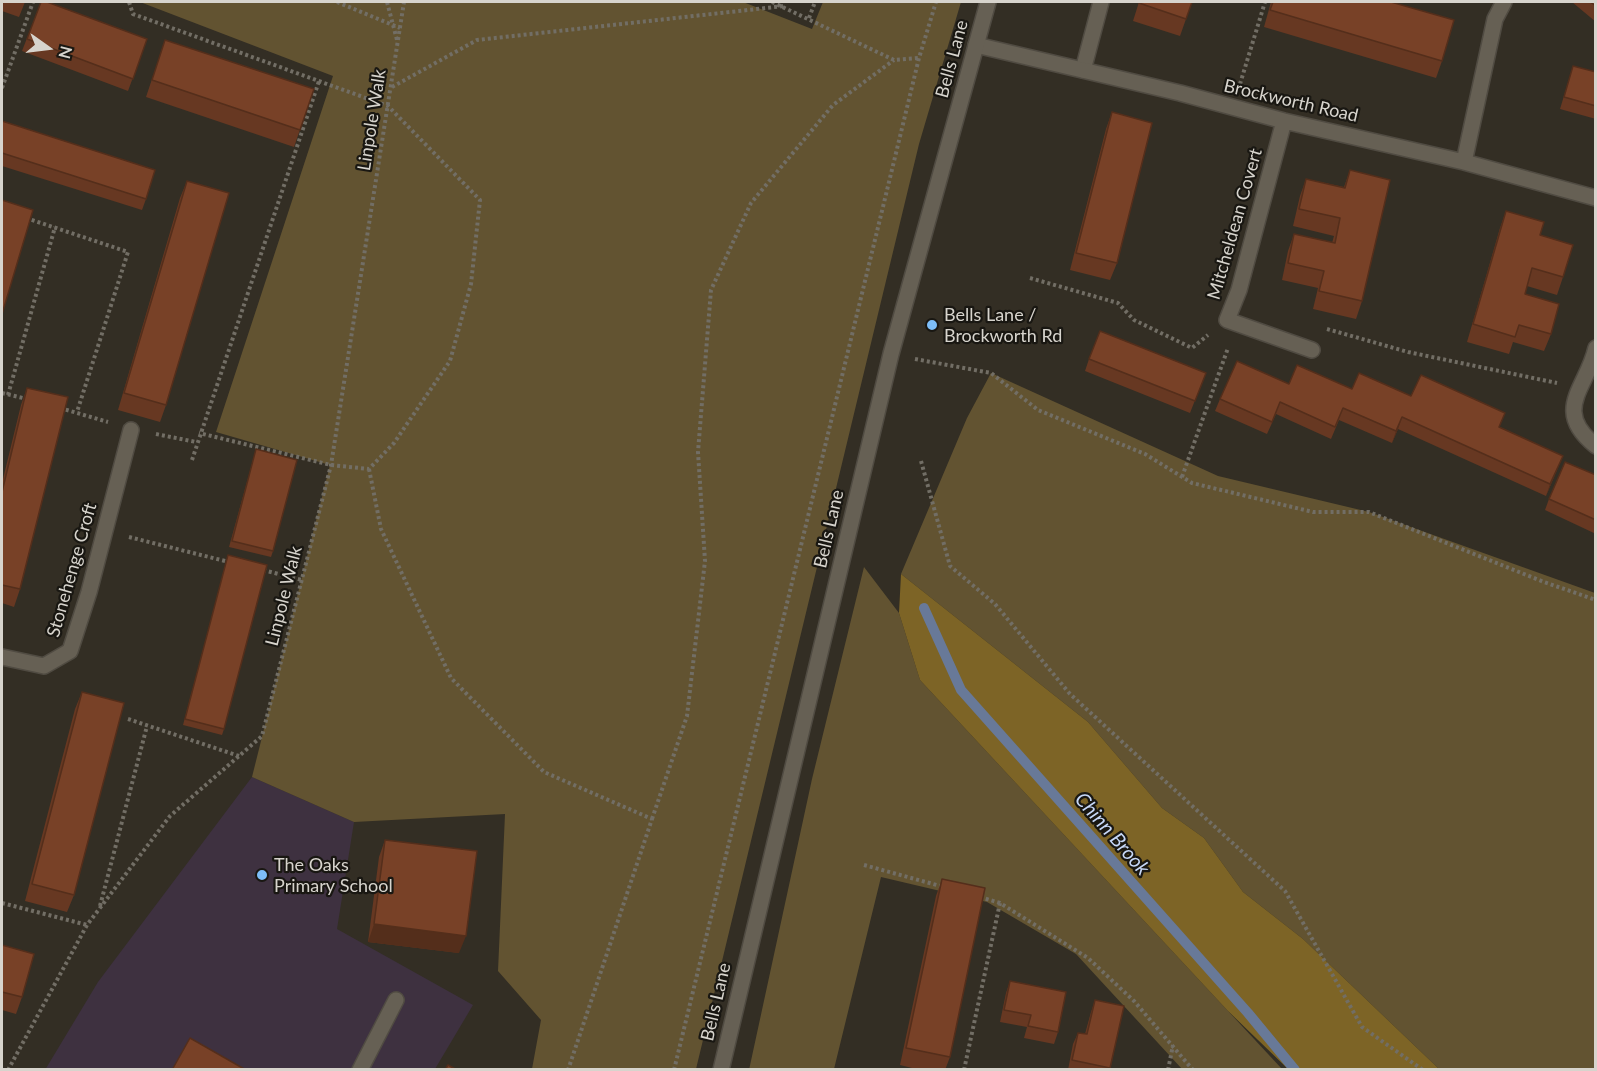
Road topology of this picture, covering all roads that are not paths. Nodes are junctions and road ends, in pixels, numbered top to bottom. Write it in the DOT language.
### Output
graph roads {
  1 [pos="988,2"];
  2 [pos="1101,2"];
  3 [pos="1504,2"];
  4 [pos="976,45"];
  5 [pos="1083,70"];
  6 [pos="1284,122"];
  7 [pos="1464,162"];
  8 [pos="1596,198"];
  9 [pos="1596,348"];
  10 [pos="1312,350"];
  11 [pos="1594,365"];
  12 [pos="131,430"];
  13 [pos="1596,446"];
  14 [pos="2,657"];
  15 [pos="396,1000"];
  16 [pos="360,1070"];
  17 [pos="721,1070"];
  1 -- 4 [label="street, Bells Lane"];
  2 -- 5 [label="street"];
  3 -- 7 [label="street"];
  4 -- 5 [label="street, Brockworth Road"];
  4 -- 17 [label="street, Bells Lane"];
  5 -- 6 [label="street, Brockworth Road"];
  6 -- 7 [label="street, Brockworth Road"];
  6 -- 10 [label="street, Mitcheldean Covert"];
  7 -- 8 [label="street, Brockworth Road"];
  9 -- 11 [label="street"];
  11 -- 13 [label="street"];
  12 -- 14 [label="street, Stonehenge Croft"];
  15 -- 16 [label="street"];
}
